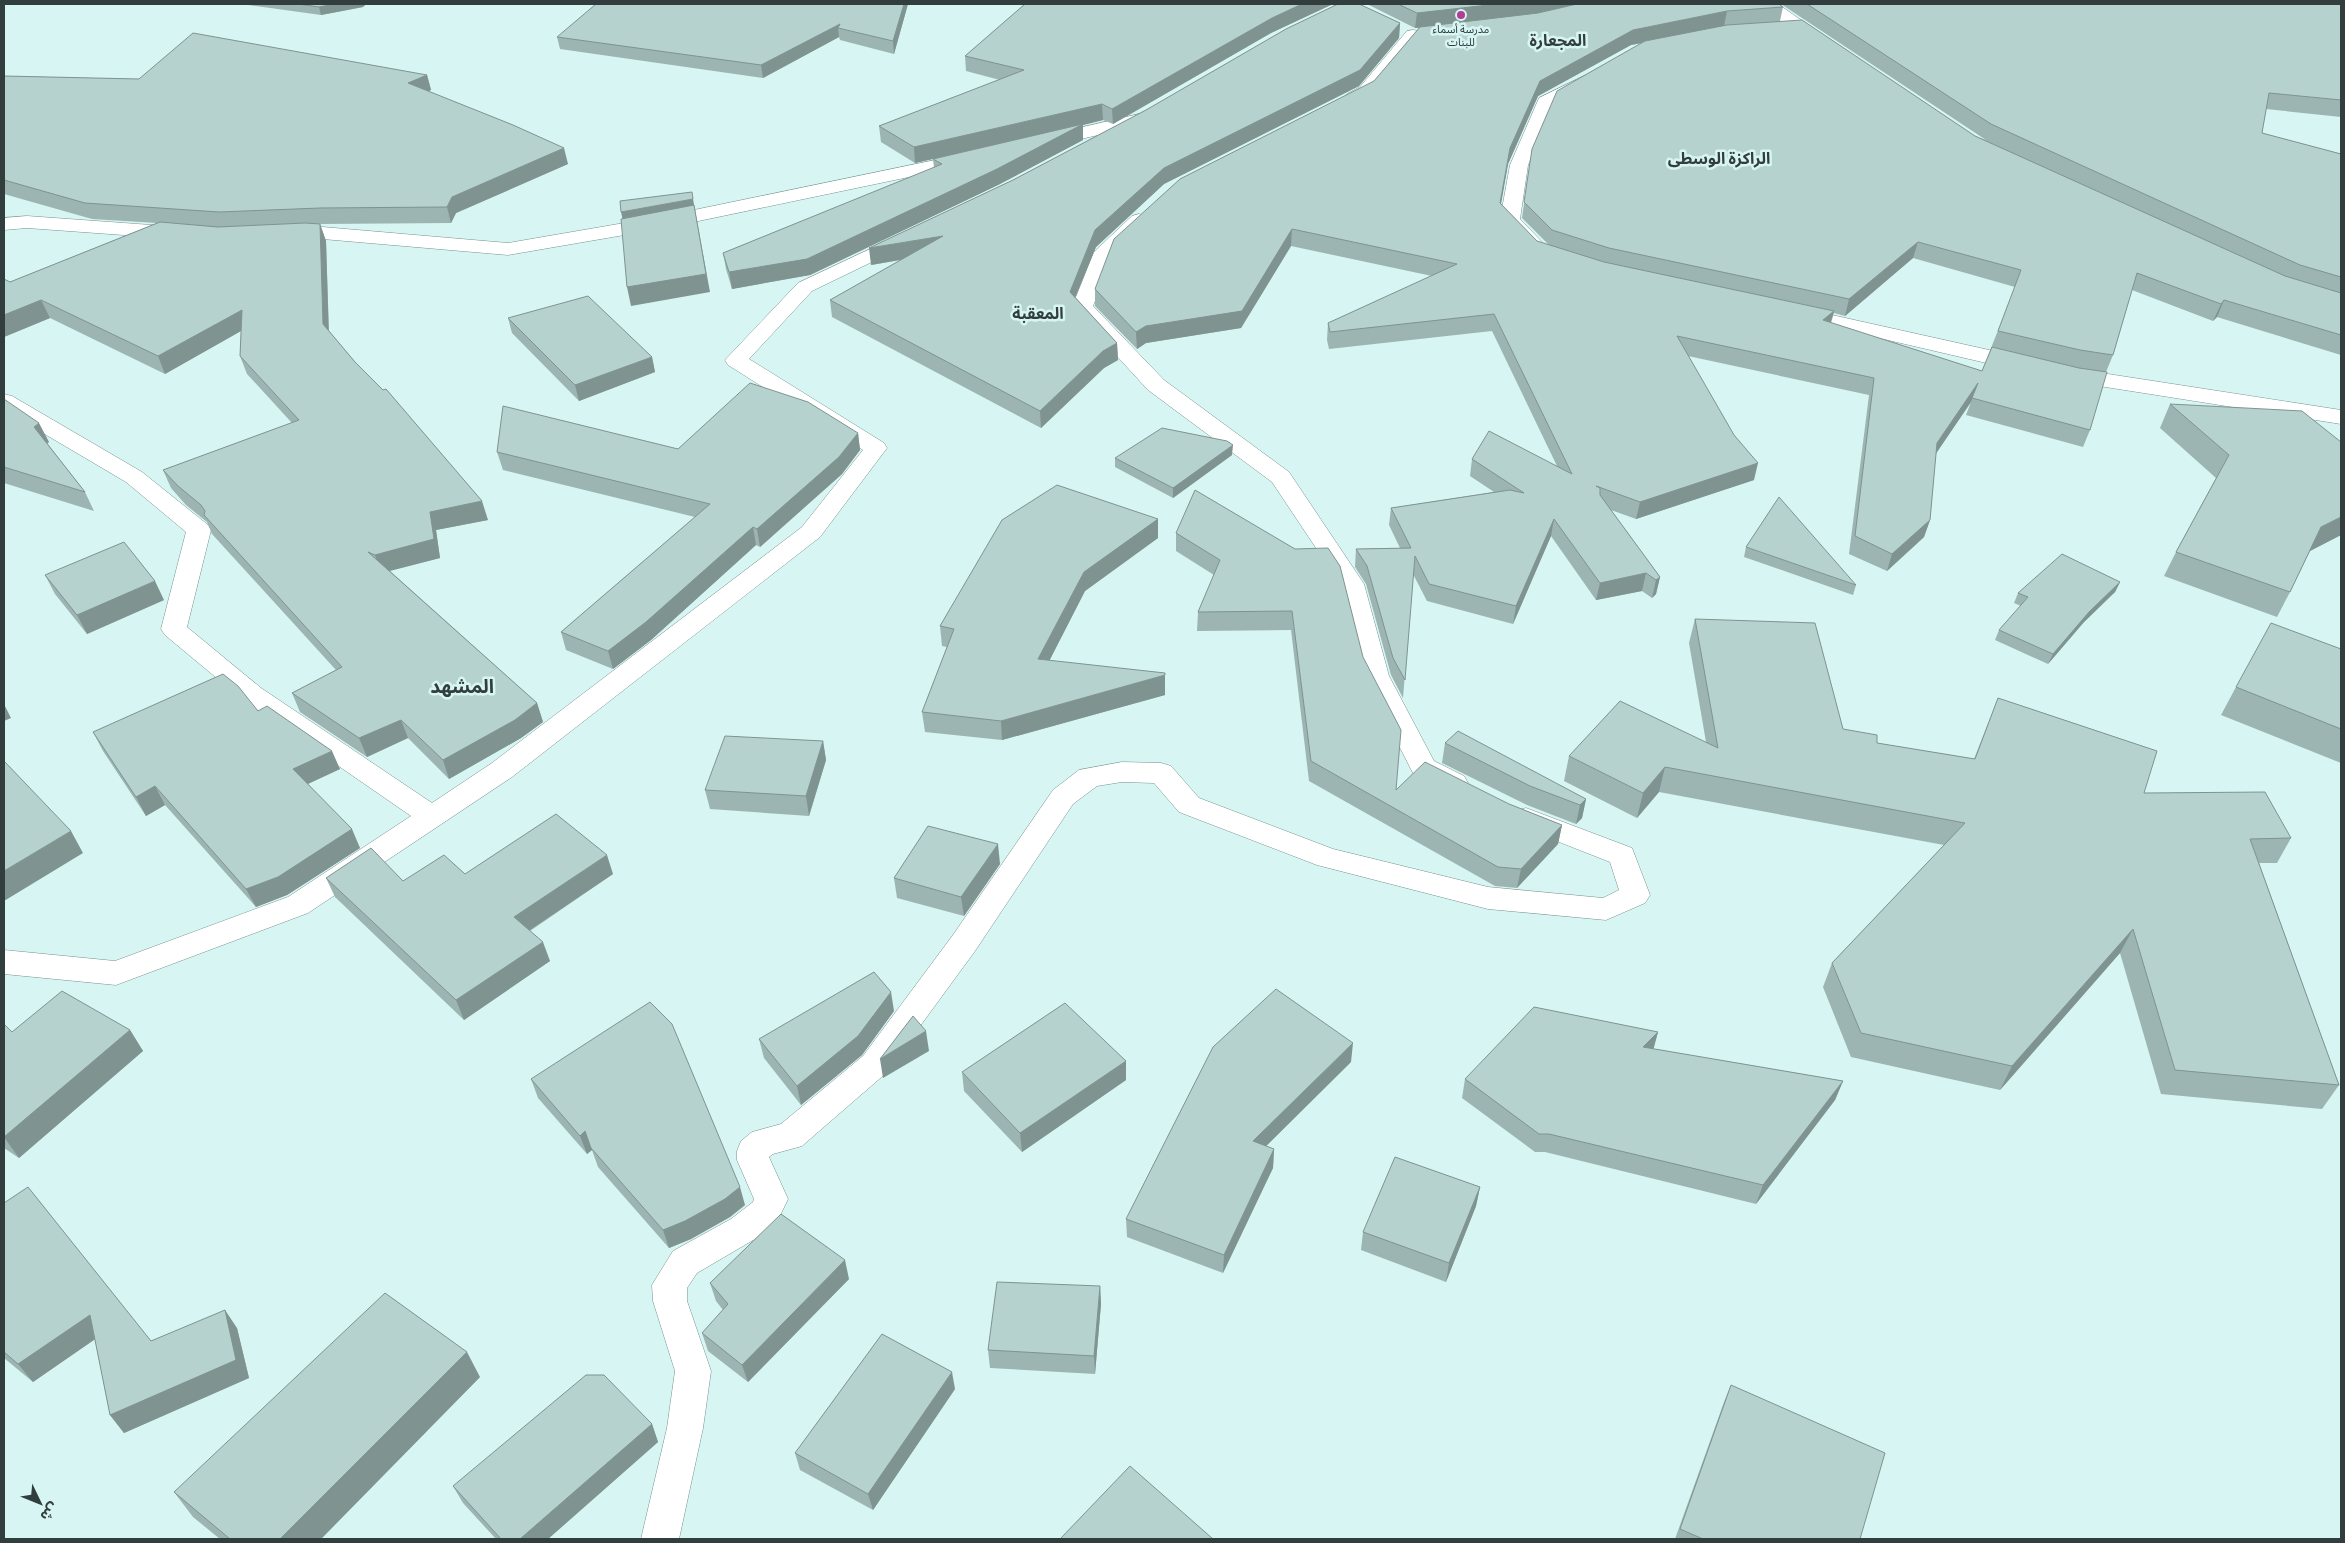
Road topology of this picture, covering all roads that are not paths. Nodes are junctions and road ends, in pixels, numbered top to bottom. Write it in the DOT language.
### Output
graph roads {
  1 [pos="1767,4"];
  2 [pos="1803,28"];
  3 [pos="1773,30"];
  4 [pos="1414,32"];
  5 [pos="1835,50"];
  6 [pos="1604,70"];
  7 [pos="1330,109"];
  8 [pos="1025,146"];
  9 [pos="1080,151"];
  10 [pos="987,155"];
  11 [pos="1152,208"];
  12 [pos="4,224"];
  13 [pos="919,232"];
  14 [pos="195,234"];
  15 [pos="273,234"];
  16 [pos="1551,254"];
  17 [pos="1776,309"];
  18 [pos="4,400"];
  19 [pos="2341,416"];
  20 [pos="1474,793"];
  21 [pos="1507,810"];
  22 [pos="431,816"];
  23 [pos="4,962"];
  24 [pos="660,1539"];
  1 -- 2 [label="street"];
  2 -- 3 [label="street"];
  2 -- 5 [label="street"];
  4 -- 7 [label="street"];
  6 -- 16 [label="street"];
  8 -- 9 [label="street"];
  10 -- 15 [label="street"];
  11 -- 20 [label="street"];
  12 -- 14 [label="street"];
  13 -- 22 [label="street"];
  17 -- 19 [label="street"];
  18 -- 22 [label="street"];
  21 -- 24 [label="street"];
  22 -- 23 [label="street"];
}
